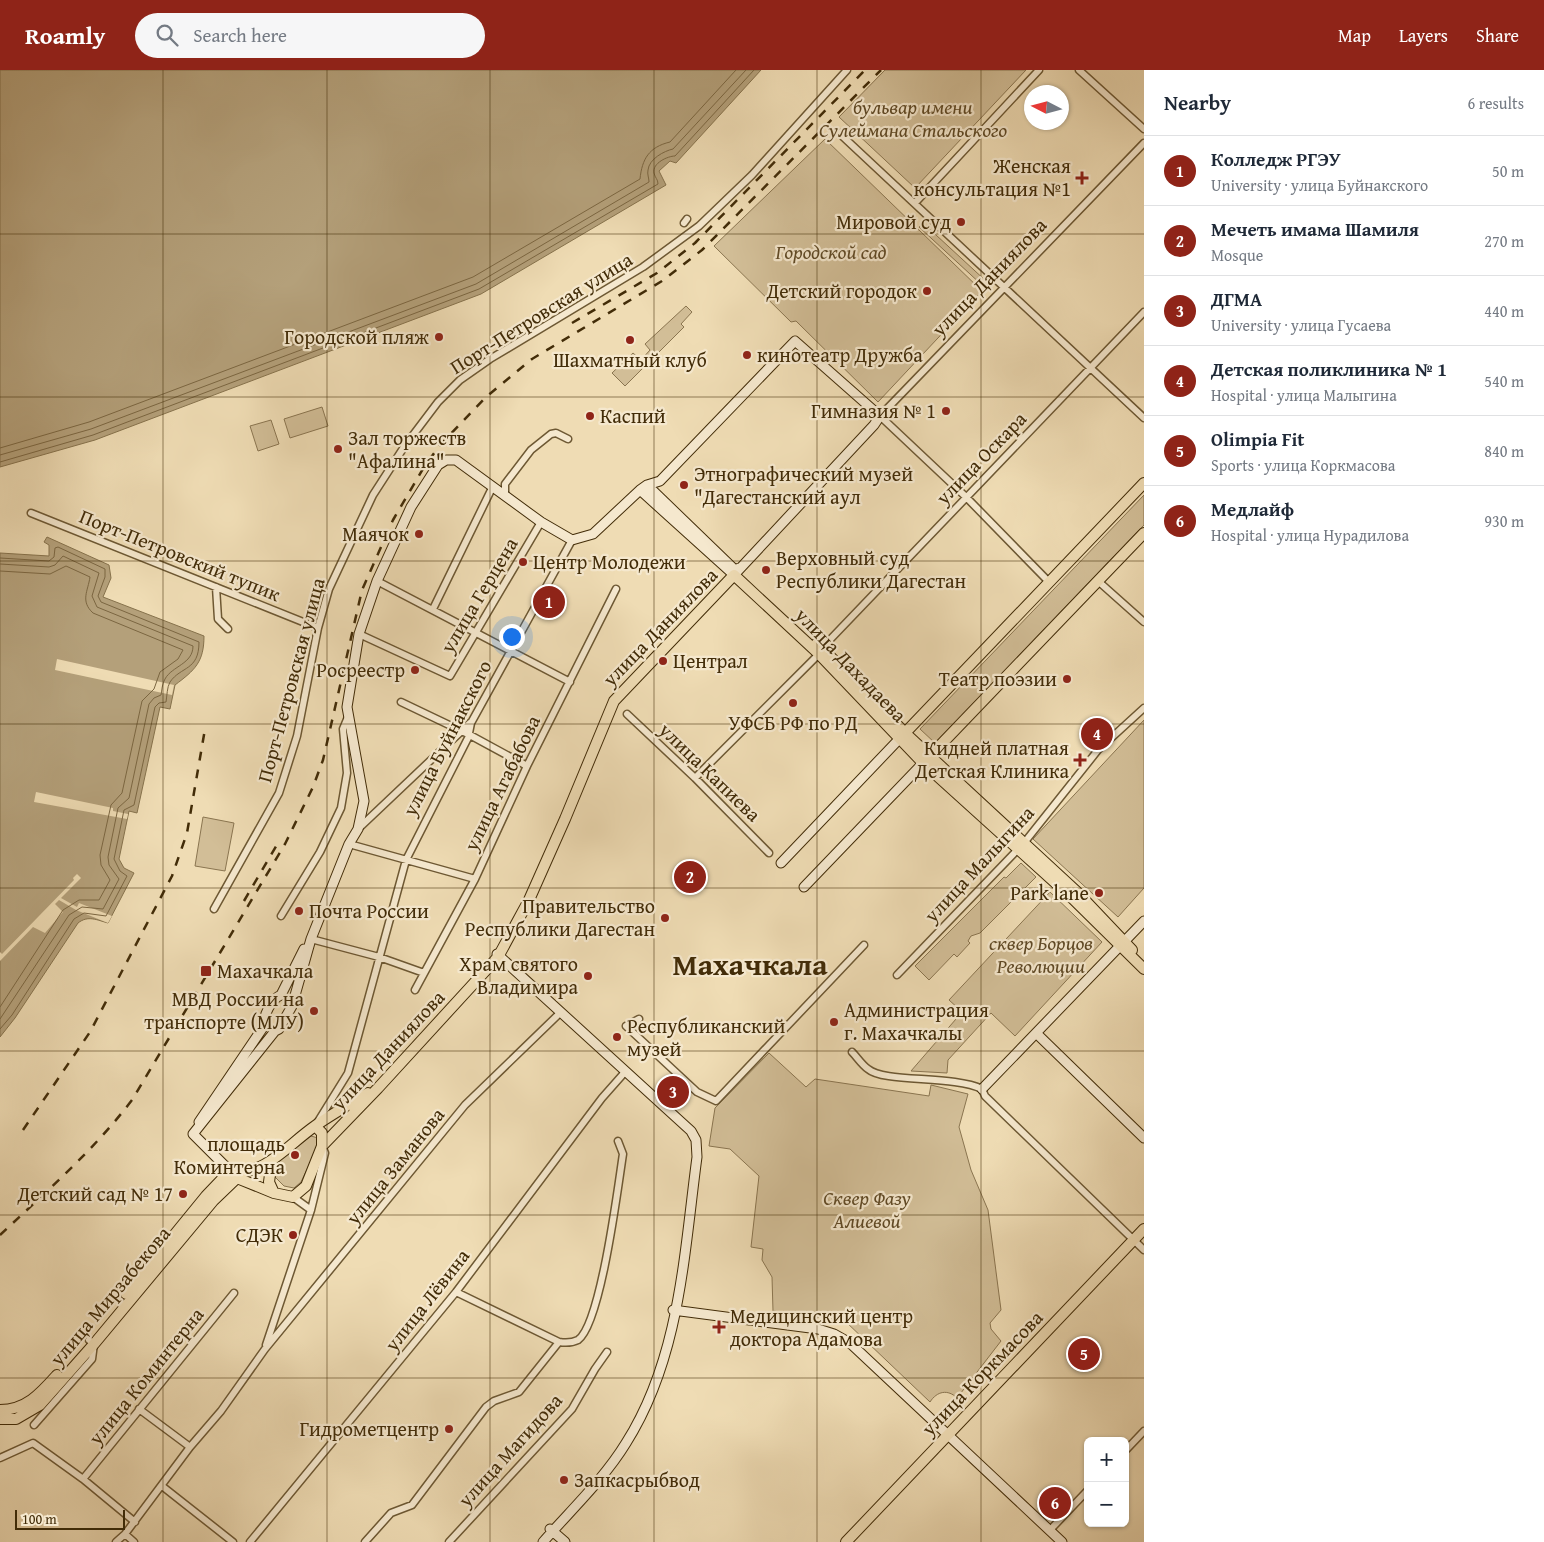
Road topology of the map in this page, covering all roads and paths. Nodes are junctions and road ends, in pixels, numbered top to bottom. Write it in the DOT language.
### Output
graph roads {
  1 [pos="847,70"];
  2 [pos="1039,70"];
  3 [pos="1079,70"];
  4 [pos="1144,129"];
  5 [pos="839,132"];
  6 [pos="1144,142"];
  7 [pos="915,203"];
  8 [pos="1004,285"];
  9 [pos="1144,312"];
  10 [pos="1092,366"];
  11 [pos="880,416"];
  12 [pos="1144,418"];
  13 [pos="568,439"];
  14 [pos="1144,482"];
  15 [pos="494,486"];
  16 [pos="644,487"];
  17 [pos="506,496"];
  18 [pos="966,497"];
  19 [pos="31,512"];
  20 [pos="541,522"];
  21 [pos="1144,533"];
  22 [pos="572,540"];
  23 [pos="735,573"];
  24 [pos="377,580"];
  25 [pos="1098,580"];
  26 [pos="1049,582"];
  27 [pos="216,587"];
  28 [pos="616,589"];
  29 [pos="433,609"];
  30 [pos="1144,622"];
  31 [pos="318,628"];
  32 [pos="228,629"];
  33 [pos="475,633"];
  34 [pos="359,634"];
  35 [pos="823,647"];
  36 [pos="510,652"];
  37 [pos="570,682"];
  38 [pos="401,702"];
  39 [pos="1144,708"];
  40 [pos="627,714"];
  41 [pos="349,715"];
  42 [pos="470,723"];
  43 [pos="461,731"];
  44 [pos="468,734"];
  45 [pos="902,737"];
  46 [pos="926,759"];
  47 [pos="527,766"];
  48 [pos="695,778"];
  49 [pos="358,828"];
  50 [pos="349,844"];
  51 [pos="1021,846"];
  52 [pos="770,853"];
  53 [pos="406,860"];
  54 [pos="780,864"];
  55 [pos="475,879"];
  56 [pos="804,887"];
  57 [pos="214,910"];
  58 [pos="281,916"];
  59 [pos="1144,921"];
  60 [pos="311,939"];
  61 [pos="1121,944"];
  62 [pos="864,945"];
  63 [pos="497,956"];
  64 [pos="379,958"];
  65 [pos="1144,961"];
  66 [pos="1144,969"];
  67 [pos="424,973"];
  68 [pos="897,975"];
  69 [pos="415,990"];
  70 [pos="281,995"];
  71 [pos="292,1001"];
  72 [pos="561,1013"];
  73 [pos="639,1019"];
  74 [pos="264,1026"];
  75 [pos="275,1031"];
  76 [pos="1036,1033"];
  77 [pos="852,1052"];
  78 [pos="624,1073"];
  79 [pos="982,1089"];
  80 [pos="315,1126"];
  81 [pos="193,1134"];
  82 [pos="1144,1138"];
  83 [pos="618,1141"];
  84 [pos="322,1146"];
  85 [pos="272,1160"];
  86 [pos="233,1175"];
  87 [pos="274,1193"];
  88 [pos="292,1197"];
  89 [pos="311,1210"];
  90 [pos="1144,1228"];
  91 [pos="1134,1239"];
  92 [pos="1144,1250"];
  93 [pos="456,1292"];
  94 [pos="234,1293"];
  95 [pos="675,1310"];
  96 [pos="92,1342"];
  97 [pos="559,1342"];
  98 [pos="265,1349"];
  99 [pos="608,1352"];
  100 [pos="139,1409"];
  101 [pos="0,1410"];
  102 [pos="0,1419"];
  103 [pos="34,1425"];
  104 [pos="1144,1431"];
  105 [pos="949,1434"];
  106 [pos="1129,1446"];
  107 [pos="190,1447"];
  108 [pos="0,1458"];
  109 [pos="83,1479"];
  110 [pos="162,1486"];
  111 [pos="1084,1494"];
  112 [pos="135,1522"];
  113 [pos="552,1530"];
  114 [pos="1050,1530"];
  115 [pos="125,1534"];
  116 [pos="116,1542"];
  117 [pos="134,1542"];
  118 [pos="233,1542"];
  119 [pos="250,1542"];
  120 [pos="365,1542"];
  121 [pos="449,1542"];
  122 [pos="538,1542"];
  123 [pos="543,1542"];
  124 [pos="565,1542"];
  125 [pos="846,1542"];
  126 [pos="1062,1542"];
  1 -- 31 [label="street, Порт-Петровская улица"];
  2 -- 7 [label="street"];
  3 -- 4 [label="street"];
  5 -- 7 [label="street"];
  6 -- 8 [label="street, улица Даниялова"];
  7 -- 8 [label="street"];
  8 -- 10 [label="street"];
  8 -- 11 [label="street, улица Даниялова"];
  9 -- 10 [label="street, улица Оскара"];
  10 -- 12 [label="street"];
  10 -- 18 [label="street, улица Оскара"];
  11 -- 16 [label="street"];
  11 -- 18 [label="street"];
  11 -- 23 [label="street, улица Даниялова"];
  13 -- 17 [label="street"];
  14 -- 26 [label="main road"];
  15 -- 17 [label="street"];
  15 -- 24 [label="street"];
  15 -- 29 [label="street"];
  16 -- 22 [label="street"];
  16 -- 23 [label="street, улица Дахадаева"];
  17 -- 20 [label="street"];
  18 -- 26 [label="street"];
  18 -- 35 [label="street, улица Оскара"];
  19 -- 27 [label="street, Порт-Петровский тупик"];
  20 -- 22 [label="street"];
  20 -- 33 [label="street, улица Герцена"];
  21 -- 25 [label="main road"];
  22 -- 36 [label="street, улица Буйнакского"];
  23 -- 35 [label="main road, улица Дахадаева"];
  23 -- 63 [label="main road, улица Даниялова"];
  24 -- 29 [label="street"];
  24 -- 34 [label="street"];
  25 -- 30 [label="street"];
  25 -- 46 [label="main road"];
  26 -- 45 [label="main road"];
  27 -- 31 [label="street, Порт-Петровский тупик"];
  27 -- 32 [label="street"];
  28 -- 37 [label="street, улица Агабабова"];
  29 -- 33 [label="street"];
  31 -- 57 [label="street, Порт-Петровская улица"];
  33 -- 34 [label="street, улица Герцена"];
  33 -- 36 [label="street"];
  34 -- 41 [label="street"];
  35 -- 45 [label="main road, улица Дахадаева"];
  35 -- 48 [label="street, улица Оскара"];
  36 -- 37 [label="street"];
  36 -- 42 [label="street, улица Буйнакского"];
  37 -- 47 [label="street, улица Агабабова"];
  38 -- 43 [label="street"];
  39 -- 51 [label="street, улица Малыгина"];
  40 -- 48 [label="street, улица Капиева"];
  41 -- 49 [label="street"];
  41 -- 58 [label="street"];
  42 -- 43 [label="street"];
  42 -- 44 [label="street, улица Буйнакского"];
  43 -- 44 [label="street"];
  43 -- 49 [label="street"];
  44 -- 47 [label="street"];
  44 -- 53 [label="street, улица Буйнакского"];
  45 -- 46 [label="main road, улица Дахадаева"];
  45 -- 54 [label="street"];
  46 -- 51 [label="main road, улица Дахадаева"];
  46 -- 56 [label="street"];
  47 -- 55 [label="street, улица Агабабова"];
  48 -- 52 [label="street, улица Капиева"];
  49 -- 50 [label="street"];
  50 -- 53 [label="street"];
  50 -- 60 [label="street"];
  51 -- 61 [label="main road, улица Дахадаева"];
  51 -- 68 [label="street, улица Малыгина"];
  53 -- 55 [label="street"];
  53 -- 64 [label="street, улица Буйнакского"];
  55 -- 67 [label="street, улица Агабабова"];
  59 -- 61 [label="street"];
  60 -- 64 [label="street"];
  60 -- 70 [label="street"];
  60 -- 71 [label="street"];
  61 -- 65 [label="main road, улица Дахадаева"];
  61 -- 66 [label="main road, улица Дахадаева"];
  61 -- 76 [label="street"];
  62 -- 73 [label="street"];
  63 -- 72 [label="street"];
  63 -- 80 [label="main road, улица Даниялова"];
  63 -- 84 [label="main road, улица Даниялова"];
  64 -- 67 [label="street"];
  64 -- 80 [label="street, улица Буйнакского"];
  67 -- 69 [label="street, улица Агабабова"];
  70 -- 71 [label="street"];
  70 -- 74 [label="street"];
  71 -- 75 [label="street"];
  72 -- 78 [label="street"];
  72 -- 98 [label="street, улица Заманова"];
  74 -- 75 [label="street"];
  74 -- 81 [label="street"];
  75 -- 81 [label="street"];
  76 -- 79 [label="street"];
  76 -- 82 [label="street"];
  77 -- 79 [label="street"];
  78 -- 93 [label="street, улица Лёвина"];
  78 -- 95 [label="street"];
  78 -- 95 [label="street"];
  79 -- 91 [label="street"];
  80 -- 84 [label="main road"];
  80 -- 85 [label="main road, улица Даниялова"];
  81 -- 86 [label="street"];
  83 -- 97 [label="street"];
  84 -- 88 [label="main road, улица Даниялова"];
  84 -- 89 [label="street, улица Заманова"];
  85 -- 86 [label="main road, улица Даниялова"];
  85 -- 87 [label="main road"];
  86 -- 87 [label="main road"];
  86 -- 96 [label="main road, улица Мирзабекова"];
  87 -- 88 [label="main road"];
  88 -- 89 [label="street, улица Заманова"];
  89 -- 98 [label="street, улица Заманова"];
  90 -- 91 [label="main road, улица Коркмасова"];
  91 -- 92 [label="street"];
  91 -- 105 [label="main road, улица Коркмасова"];
  93 -- 97 [label="street"];
  93 -- 119 [label="street, улица Лёвина"];
  94 -- 100 [label="street, улица Коминтерна"];
  95 -- 105 [label="street"];
  95 -- 113 [label="street"];
  96 -- 101 [label="main road, улица Мирзабекова"];
  96 -- 102 [label="main road, улица Мирзабекова"];
  96 -- 103 [label="street"];
  97 -- 120 [label="street"];
  98 -- 107 [label="street, улица Заманова"];
  99 -- 121 [label="street, улица Магидова"];
  100 -- 107 [label="street"];
  100 -- 109 [label="street, улица Коминтерна"];
  104 -- 106 [label="street"];
  105 -- 114 [label="street"];
  105 -- 125 [label="main road, улица Коркмасова"];
  107 -- 110 [label="street, улица Заманова"];
  108 -- 109 [label="street"];
  109 -- 112 [label="street"];
  110 -- 112 [label="street, улица Заманова"];
  110 -- 118 [label="street"];
  111 -- 114 [label="street"];
  112 -- 115 [label="street, улица Заманова"];
  113 -- 122 [label="street"];
  113 -- 123 [label="street"];
  113 -- 124 [label="street"];
  114 -- 126 [label="street"];
  115 -- 116 [label="street, улица Заманова"];
  115 -- 117 [label="street"];
}
